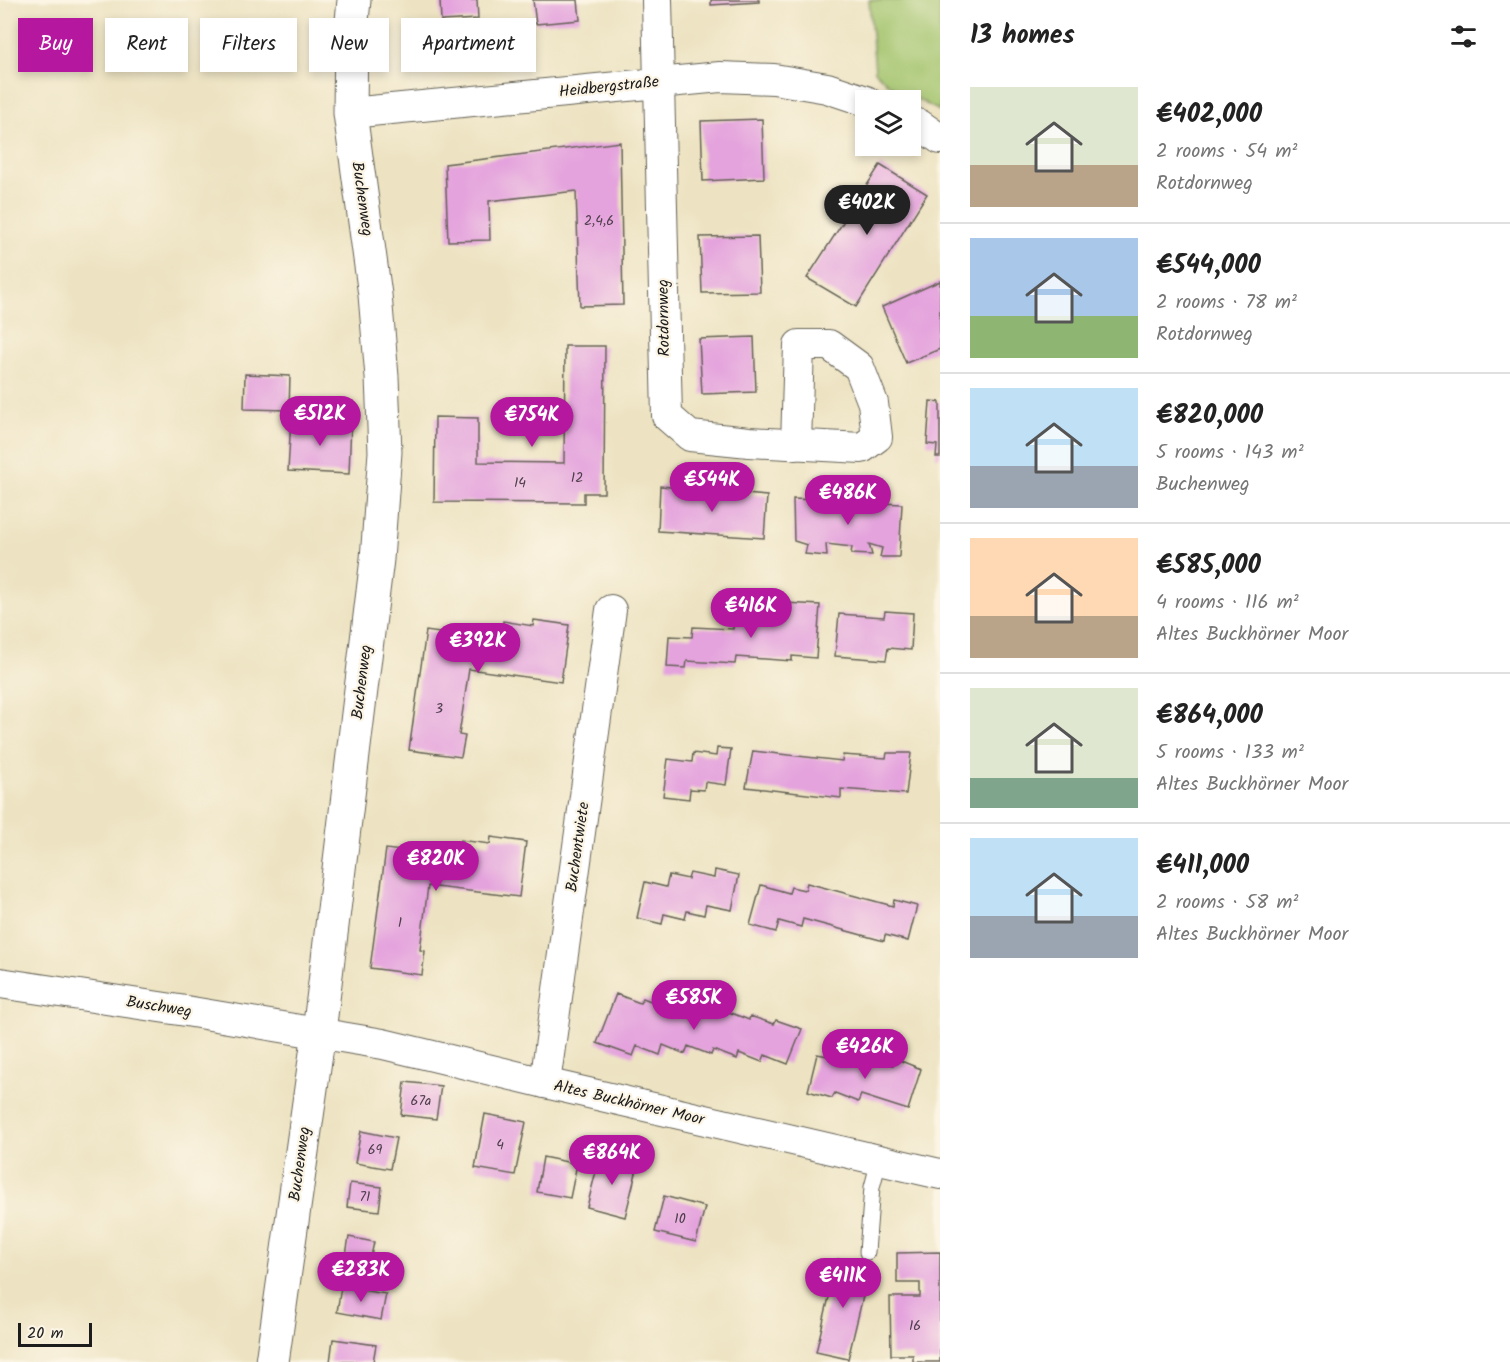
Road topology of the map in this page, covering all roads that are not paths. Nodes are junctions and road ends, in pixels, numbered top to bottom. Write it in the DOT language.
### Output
graph roads {
  1 [pos="354,0"];
  2 [pos="657,0"];
  3 [pos="660,82"];
  4 [pos="855,98"];
  5 [pos="350,113"];
  6 [pos="921,126"];
  7 [pos="940,139"];
  8 [pos="796,445"];
  9 [pos="611,610"];
  10 [pos="0,983"];
  11 [pos="319,1032"];
  12 [pos="545,1083"];
  13 [pos="879,1161"];
  14 [pos="940,1174"];
  15 [pos="867,1252"];
  16 [pos="272,1362"];
  1 -- 5 [label="street, Buchenweg"];
  2 -- 3 [label="street, Rotdornweg"];
  3 -- 4 [label="street, Heidbergstraße"];
  3 -- 5 [label="street, Heidbergstraße"];
  3 -- 8 [label="street, Rotdornweg"];
  5 -- 11 [label="street, Buchenweg"];
  6 -- 7 [label="street"];
  9 -- 12 [label="street, Buchentwiete"];
  10 -- 11 [label="street, Buschweg"];
  11 -- 12 [label="street, Altes Buckhörner Moor"];
  11 -- 16 [label="street, Buchenweg"];
  12 -- 13 [label="street, Altes Buckhörner Moor"];
  13 -- 14 [label="street, Altes Buckhörner Moor"];
  13 -- 15 [label="lane"];
}
